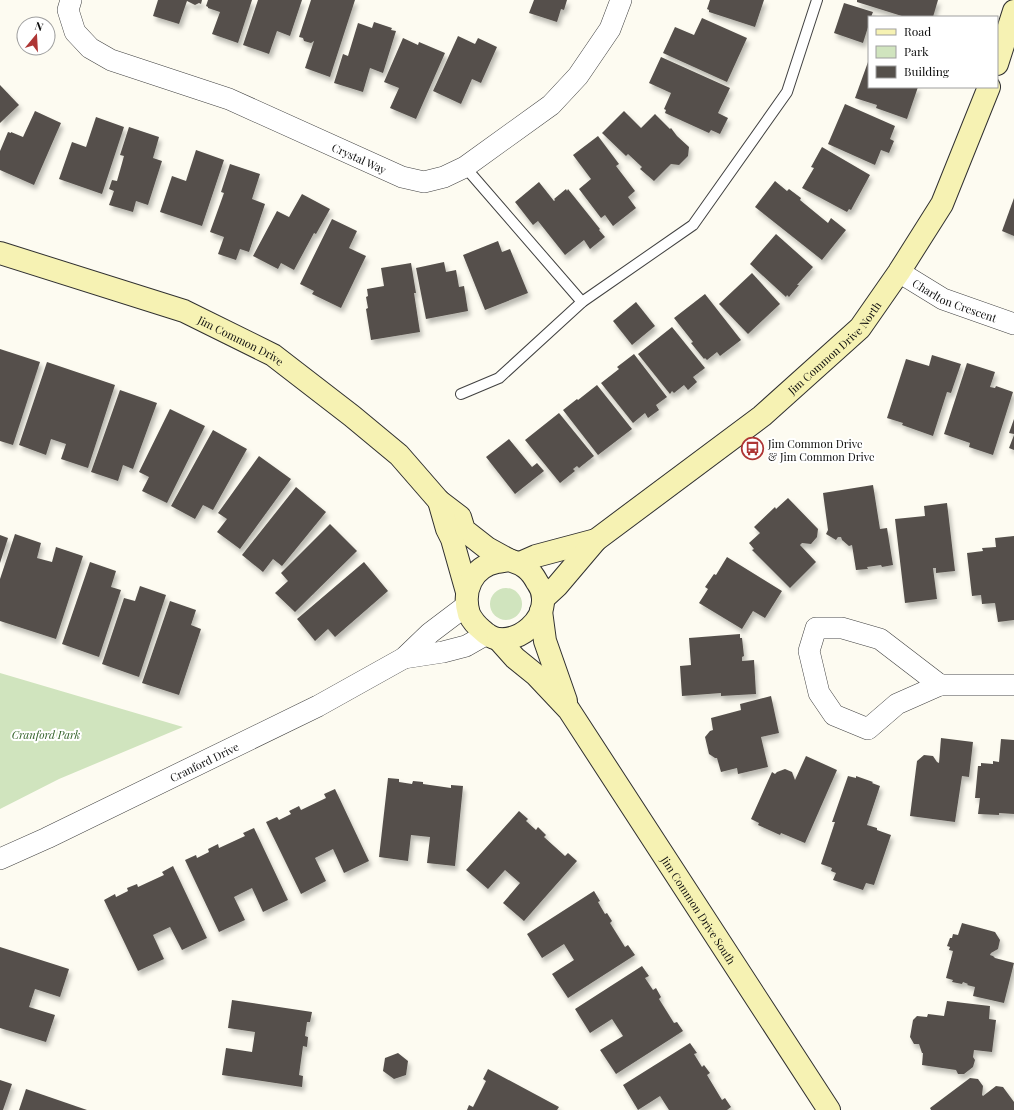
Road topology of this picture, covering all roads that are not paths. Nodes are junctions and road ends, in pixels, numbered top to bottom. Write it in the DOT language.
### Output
graph roads {
  1 [pos="71,0"];
  2 [pos="621,0"];
  3 [pos="817,0"];
  4 [pos="1014,11"];
  5 [pos="998,61"];
  6 [pos="989,88"];
  7 [pos="465,167"];
  8 [pos="0,253"];
  9 [pos="899,272"];
  10 [pos="582,302"];
  11 [pos="1014,324"];
  12 [pos="461,394"];
  13 [pos="439,501"];
  14 [pos="596,540"];
  15 [pos="515,562"];
  16 [pos="467,599"];
  17 [pos="542,605"];
  18 [pos="492,636"];
  19 [pos="404,658"];
  20 [pos="940,685"];
  21 [pos="1014,685"];
  22 [pos="569,710"];
  23 [pos="0,859"];
  24 [pos="829,1110"];
  1 -- 7 [label="street, Crystal Way"];
  2 -- 7 [label="street, Crystal Way"];
  3 -- 10 [label="lane"];
  4 -- 5 [label="street"];
  6 -- 9 [label="street, Jim Common Drive North"];
  7 -- 10 [label="lane"];
  8 -- 13 [label="street, Jim Common Drive"];
  9 -- 11 [label="street, Charlton Crescent"];
  9 -- 14 [label="street, Jim Common Drive North"];
  10 -- 12 [label="lane"];
  13 -- 15 [label="street, Jim Common Drive"];
  13 -- 16 [label="street, Jim Common Drive"];
  14 -- 15 [label="street, Jim Common Drive North"];
  14 -- 17 [label="street, Jim Common Drive North"];
  15 -- 16 [label="street"];
  15 -- 17 [label="street"];
  16 -- 18 [label="street"];
  16 -- 19 [label="street, Cranford Drive"];
  17 -- 18 [label="street"];
  17 -- 22 [label="street, Jim Common Drive South"];
  18 -- 19 [label="street, Cranford Drive"];
  18 -- 22 [label="street, Jim Common Drive South"];
  19 -- 23 [label="street, Cranford Drive"];
  20 -- 20 [label="street"];
  20 -- 21 [label="street"];
  22 -- 24 [label="street, Jim Common Drive South"];
}
